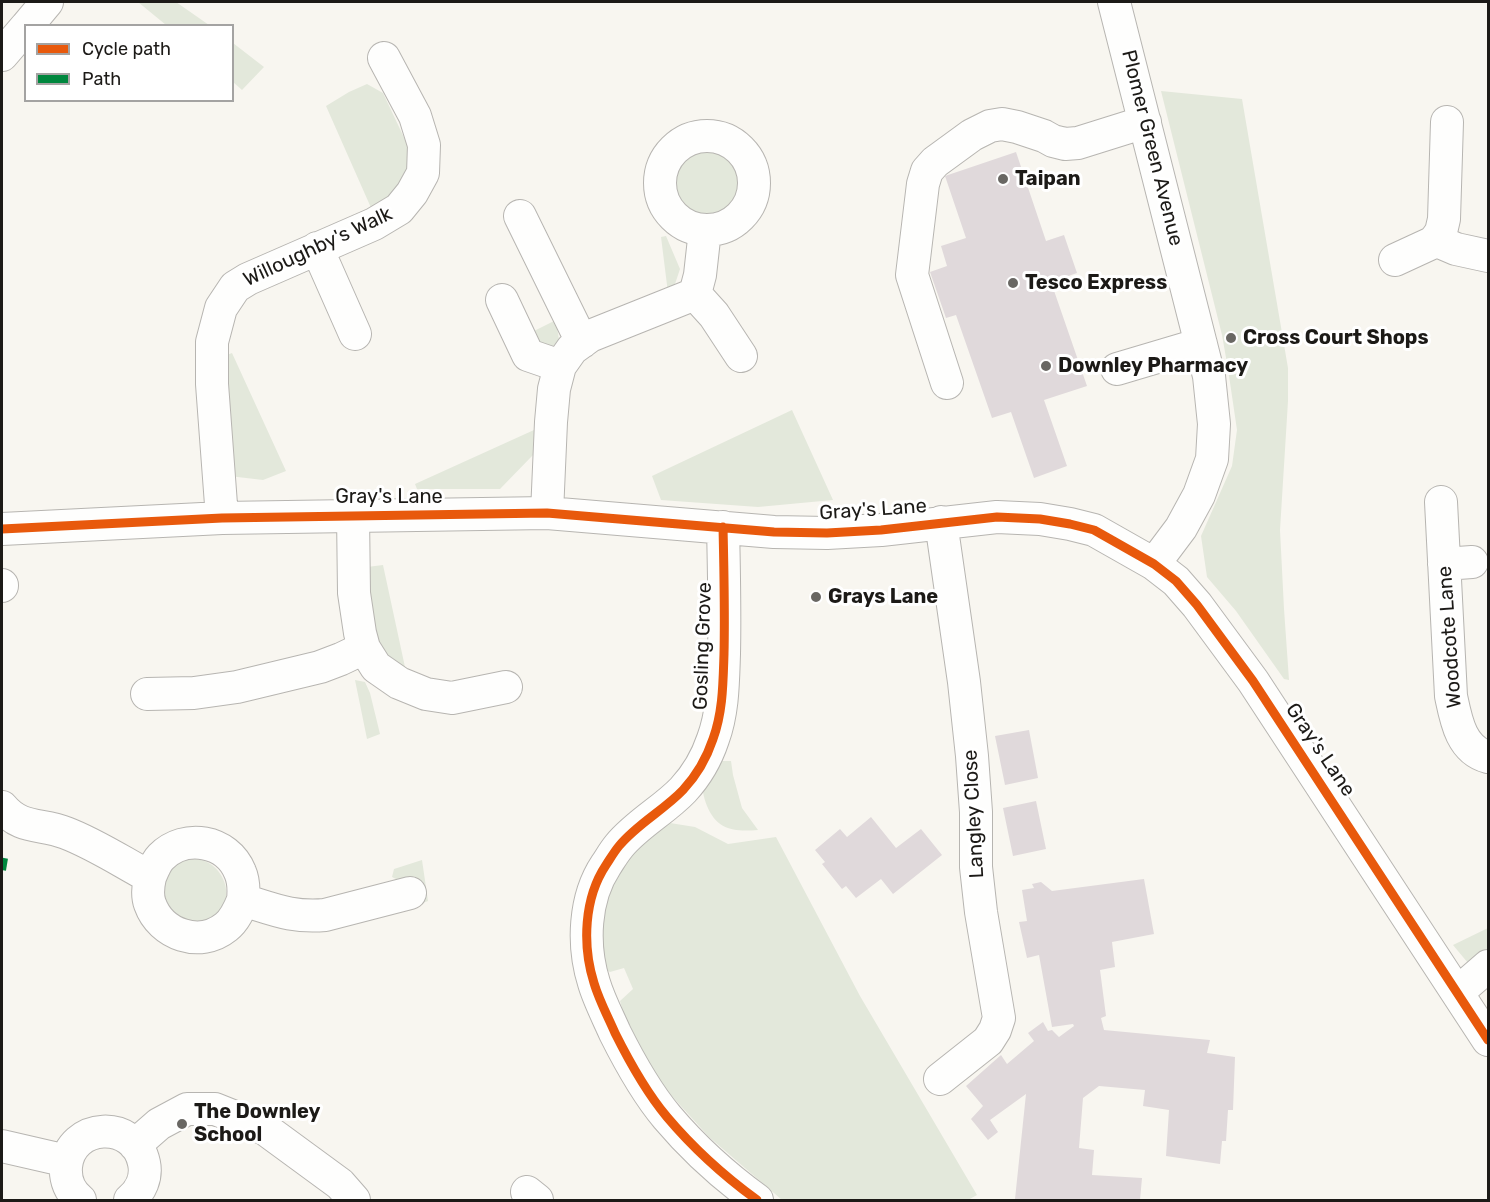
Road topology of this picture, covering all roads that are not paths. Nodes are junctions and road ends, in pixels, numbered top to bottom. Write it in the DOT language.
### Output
graph roads {
  1 [pos="47,2"];
  2 [pos="1114,2"];
  3 [pos="28,24"];
  4 [pos="24,28"];
  5 [pos="2,55"];
  6 [pos="384,58"];
  7 [pos="1145,122"];
  8 [pos="1447,122"];
  9 [pos="520,216"];
  10 [pos="705,230"];
  11 [pos="1435,240"];
  12 [pos="317,248"];
  13 [pos="1488,256"];
  14 [pos="1395,260"];
  15 [pos="694,294"];
  16 [pos="502,300"];
  17 [pos="355,334"];
  18 [pos="582,342"];
  19 [pos="1201,344"];
  20 [pos="741,356"];
  21 [pos="560,366"];
  22 [pos="1118,369"];
  23 [pos="947,382"];
  24 [pos="1441,502"];
  25 [pos="546,513"];
  26 [pos="353,515"];
  27 [pos="222,518"];
  28 [pos="941,522"];
  29 [pos="723,527"];
  30 [pos="2,529"];
  31 [pos="1154,564"];
  32 [pos="364,648"];
  33 [pos="506,687"];
  34 [pos="147,694"];
  35 [pos="1488,757"];
  36 [pos="2,807"];
  37 [pos="150,877"];
  38 [pos="410,893"];
  39 [pos="243,900"];
  40 [pos="1488,966"];
  41 [pos="1458,992"];
  42 [pos="1488,1040"];
  43 [pos="940,1079"];
  44 [pos="135,1145"];
  45 [pos="2,1146"];
  46 [pos="67,1161"];
  47 [pos="736,1194"];
  48 [pos="80,1200"];
  49 [pos="130,1200"];
  50 [pos="354,1200"];
  1 -- 3 [label="street"];
  2 -- 7 [label="street, Plomer Green Avenue"];
  4 -- 5 [label="street"];
  6 -- 12 [label="street, Willoughby's Walk"];
  7 -- 19 [label="street, Plomer Green Avenue"];
  7 -- 23 [label="street"];
  8 -- 11 [label="street"];
  9 -- 18 [label="street"];
  10 -- 15 [label="street"];
  11 -- 13 [label="street"];
  11 -- 14 [label="street"];
  12 -- 17 [label="street"];
  12 -- 27 [label="street, Willoughby's Walk"];
  15 -- 18 [label="street"];
  15 -- 20 [label="street"];
  16 -- 21 [label="street"];
  18 -- 21 [label="street"];
  19 -- 22 [label="street"];
  19 -- 31 [label="street, Plomer Green Avenue"];
  21 -- 25 [label="street"];
  24 -- 35 [label="street, Woodcote Lane"];
  25 -- 26 [label="street, Gray's Lane"];
  25 -- 29 [label="street, Gray's Lane"];
  26 -- 27 [label="street, Gray's Lane"];
  26 -- 32 [label="street"];
  27 -- 30 [label="street, Gray's Lane"];
  28 -- 29 [label="street, Gray's Lane"];
  28 -- 31 [label="street, Gray's Lane"];
  28 -- 43 [label="street, Langley Close"];
  29 -- 47 [label="street, Gosling Grove"];
  31 -- 41 [label="street, Gray's Lane"];
  32 -- 33 [label="street"];
  32 -- 34 [label="street"];
  36 -- 37 [label="street"];
  37 -- 39 [label="street"];
  37 -- 39 [label="street"];
  38 -- 39 [label="street"];
  40 -- 41 [label="street"];
  41 -- 42 [label="street, Gray's Lane"];
  44 -- 46 [label="street"];
  44 -- 49 [label="street"];
  44 -- 50 [label="street"];
  45 -- 46 [label="street"];
  46 -- 48 [label="street"];
}
